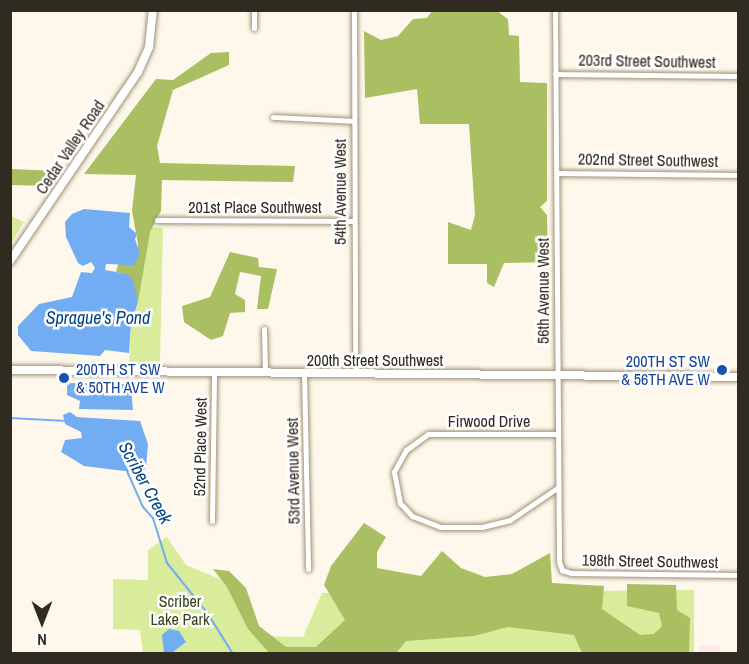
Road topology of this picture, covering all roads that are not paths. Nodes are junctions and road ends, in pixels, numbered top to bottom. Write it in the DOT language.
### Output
graph roads {
  1 [pos="153,10"];
  2 [pos="254,10"];
  3 [pos="354,10"];
  4 [pos="555,10"];
  5 [pos="254,28"];
  6 [pos="555,74"];
  7 [pos="738,76"];
  8 [pos="273,117"];
  9 [pos="354,121"];
  10 [pos="557,173"];
  11 [pos="738,175"];
  12 [pos="157,220"];
  13 [pos="353,221"];
  14 [pos="10,261"];
  15 [pos="264,329"];
  16 [pos="10,370"];
  17 [pos="214,373"];
  18 [pos="265,373"];
  19 [pos="304,373"];
  20 [pos="355,373"];
  21 [pos="556,375"];
  22 [pos="738,376"];
  23 [pos="557,434"];
  24 [pos="557,488"];
  25 [pos="212,521"];
  26 [pos="308,569"];
  27 [pos="562,570"];
  28 [pos="738,575"];
  1 -- 14 [label="street, Cedar Valley Road"];
  2 -- 5 [label="street"];
  3 -- 9 [label="street, 54th Avenue West"];
  4 -- 6 [label="street, 56th Avenue West"];
  6 -- 7 [label="street, 203rd Street Southwest"];
  6 -- 10 [label="street, 56th Avenue West"];
  8 -- 9 [label="street"];
  9 -- 13 [label="street, 54th Avenue West"];
  10 -- 11 [label="street, 202nd Street Southwest"];
  10 -- 21 [label="street, 56th Avenue West"];
  12 -- 13 [label="street, 201st Place Southwest"];
  13 -- 20 [label="street, 54th Avenue West"];
  15 -- 18 [label="street"];
  16 -- 17 [label="street, 200th Street Southwest"];
  17 -- 18 [label="street, 200th Street Southwest"];
  17 -- 25 [label="street, 52nd Place West"];
  18 -- 19 [label="street, 200th Street Southwest"];
  19 -- 20 [label="street, 200th Street Southwest"];
  19 -- 26 [label="street, 53rd Avenue West"];
  20 -- 21 [label="street, 200th Street Southwest"];
  21 -- 22 [label="street, 200th Street Southwest"];
  21 -- 23 [label="street, 56th Avenue West"];
  23 -- 24 [label="street, 56th Avenue West"];
  23 -- 24 [label="street, Firwood Drive"];
  24 -- 27 [label="street, 56th Avenue West"];
  27 -- 28 [label="street, 198th Street Southwest"];
}
